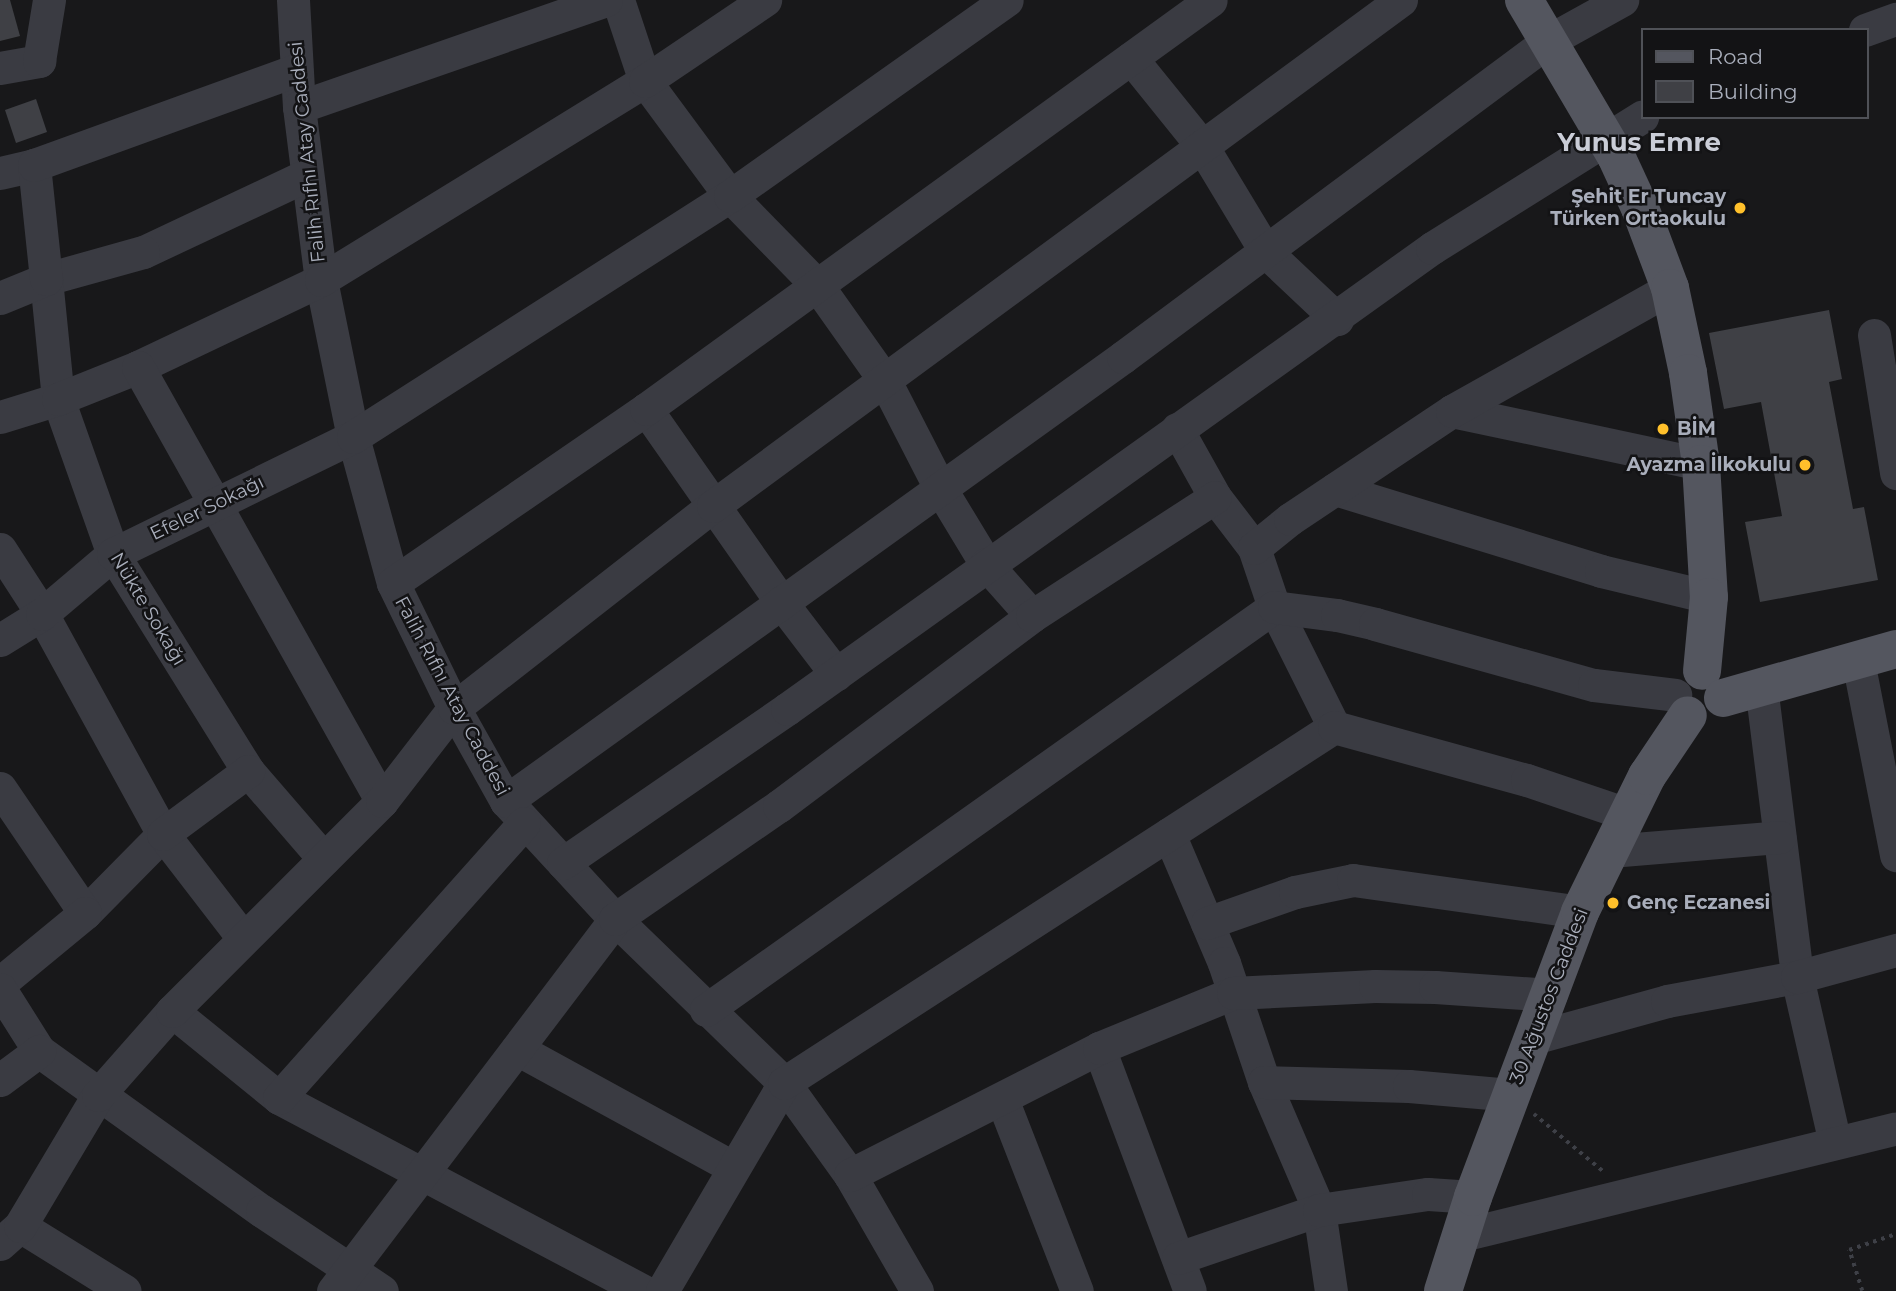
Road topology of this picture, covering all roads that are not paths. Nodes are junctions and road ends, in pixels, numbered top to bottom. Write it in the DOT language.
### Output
graph roads {
  1 [pos="49,0"];
  2 [pos="293,0"];
  3 [pos="606,0"];
  4 [pos="618,0"];
  5 [pos="765,0"];
  6 [pos="1007,0"];
  7 [pos="1211,0"];
  8 [pos="1401,0"];
  9 [pos="1524,0"];
  10 [pos="1622,0"];
  11 [pos="1896,19"];
  12 [pos="1868,29"];
  13 [pos="1548,41"];
  14 [pos="1131,58"];
  15 [pos="0,68"];
  16 [pos="296,70"];
  17 [pos="645,81"];
  18 [pos="299,107"];
  19 [pos="1640,118"];
  20 [pos="1606,138"];
  21 [pos="1202,146"];
  22 [pos="34,164"];
  23 [pos="0,173"];
  24 [pos="307,175"];
  25 [pos="730,196"];
  26 [pos="1266,252"];
  27 [pos="46,279"];
  28 [pos="321,280"];
  29 [pos="817,285"];
  30 [pos="1670,288"];
  31 [pos="0,298"];
  32 [pos="1337,319"];
  33 [pos="1874,335"];
  34 [pos="138,367"];
  35 [pos="885,381"];
  36 [pos="58,399"];
  37 [pos="646,408"];
  38 [pos="1452,411"];
  39 [pos="0,416"];
  40 [pos="1177,429"];
  41 [pos="353,437"];
  42 [pos="1701,464"];
  43 [pos="1896,473"];
  44 [pos="940,488"];
  45 [pos="1335,489"];
  46 [pos="1215,498"];
  47 [pos="215,504"];
  48 [pos="713,506"];
  49 [pos="1254,548"];
  50 [pos="0,549"];
  51 [pos="113,554"];
  52 [pos="986,564"];
  53 [pos="393,583"];
  54 [pos="1709,597"];
  55 [pos="781,601"];
  56 [pos="1274,607"];
  57 [pos="42,614"];
  58 [pos="1032,616"];
  59 [pos="0,640"];
  60 [pos="1896,649"];
  61 [pos="1858,661"];
  62 [pos="836,674"];
  63 [pos="1761,686"];
  64 [pos="1697,695"];
  65 [pos="454,708"];
  66 [pos="1334,727"];
  67 [pos="248,771"];
  68 [pos="0,788"];
  69 [pos="382,801"];
  70 [pos="515,812"];
  71 [pos="1627,814"];
  72 [pos="163,834"];
  73 [pos="1169,834"];
  74 [pos="1779,837"];
  75 [pos="1610,851"];
  76 [pos="1896,855"];
  77 [pos="324,859"];
  78 [pos="563,863"];
  79 [pos="1580,912"];
  80 [pos="85,913"];
  81 [pos="615,919"];
  82 [pos="1207,923"];
  83 [pos="243,938"];
  84 [pos="1896,950"];
  85 [pos="1797,977"];
  86 [pos="0,983"];
  87 [pos="0,989"];
  88 [pos="1233,993"];
  89 [pos="1551,995"];
  90 [pos="706,1010"];
  91 [pos="172,1011"];
  92 [pos="1533,1038"];
  93 [pos="1099,1048"];
  94 [pos="517,1049"];
  95 [pos="38,1051"];
  96 [pos="0,1080"];
  97 [pos="1264,1082"];
  98 [pos="784,1083"];
  99 [pos="98,1095"];
  100 [pos="1511,1095"];
  101 [pos="279,1098"];
  102 [pos="1002,1099"];
  103 [pos="1896,1128"];
  104 [pos="1835,1143"];
  105 [pos="734,1168"];
  106 [pos="422,1174"];
  107 [pos="850,1175"];
  108 [pos="1473,1197"];
  109 [pos="1319,1210"];
  110 [pos="10,1235"];
  111 [pos="1462,1235"];
  112 [pos="1178,1258"];
  113 [pos="341,1280"];
  114 [pos="1070,1289"];
  115 [pos="125,1291"];
  116 [pos="382,1291"];
  117 [pos="644,1291"];
  118 [pos="662,1291"];
  119 [pos="917,1291"];
  120 [pos="1190,1291"];
  121 [pos="1331,1291"];
  122 [pos="1443,1291"];
  1 -- 15 [label="street"];
  2 -- 16 [label="street, Falih Rıfhı Atay Caddesi"];
  3 -- 18 [label="street"];
  4 -- 17 [label="street"];
  5 -- 17 [label="street"];
  6 -- 25 [label="street, Efeler Sokağı"];
  7 -- 14 [label="street"];
  8 -- 21 [label="street"];
  9 -- 13 [label="main road"];
  10 -- 13 [label="street"];
  11 -- 12 [label="street"];
  13 -- 20 [label="main road"];
  13 -- 26 [label="street"];
  14 -- 21 [label="street"];
  14 -- 29 [label="street"];
  16 -- 18 [label="street, Falih Rıfhı Atay Caddesi"];
  16 -- 22 [label="street"];
  17 -- 25 [label="street"];
  17 -- 28 [label="street"];
  18 -- 24 [label="street, Falih Rıfhı Atay Caddesi"];
  19 -- 20 [label="street"];
  20 -- 30 [label="main road"];
  20 -- 32 [label="street"];
  21 -- 26 [label="street"];
  21 -- 35 [label="street"];
  22 -- 23 [label="street"];
  22 -- 27 [label="street, Nükte Sokağı"];
  24 -- 27 [label="street"];
  24 -- 28 [label="street, Falih Rıfhı Atay Caddesi"];
  25 -- 29 [label="street"];
  25 -- 41 [label="street, Efeler Sokağı"];
  26 -- 32 [label="street"];
  26 -- 44 [label="street"];
  27 -- 31 [label="street"];
  27 -- 36 [label="street, Nükte Sokağı"];
  28 -- 34 [label="street"];
  28 -- 41 [label="street, Falih Rıfhı Atay Caddesi"];
  29 -- 35 [label="street"];
  29 -- 37 [label="street"];
  30 -- 38 [label="street"];
  30 -- 42 [label="main road"];
  32 -- 40 [label="street"];
  33 -- 43 [label="street"];
  34 -- 36 [label="street"];
  34 -- 47 [label="street"];
  35 -- 44 [label="street"];
  35 -- 48 [label="street"];
  36 -- 39 [label="street"];
  36 -- 51 [label="street, Nükte Sokağı"];
  37 -- 48 [label="street"];
  37 -- 53 [label="street"];
  38 -- 42 [label="street"];
  38 -- 45 [label="street"];
  40 -- 46 [label="street"];
  40 -- 52 [label="street"];
  41 -- 47 [label="street, Efeler Sokağı"];
  41 -- 53 [label="street, Falih Rıfhı Atay Caddesi"];
  42 -- 54 [label="main road"];
  44 -- 52 [label="street"];
  44 -- 55 [label="street"];
  45 -- 49 [label="street"];
  45 -- 54 [label="street"];
  46 -- 49 [label="street"];
  46 -- 58 [label="street"];
  47 -- 51 [label="street, Efeler Sokağı"];
  47 -- 69 [label="street"];
  48 -- 55 [label="street"];
  48 -- 65 [label="street"];
  49 -- 56 [label="street"];
  50 -- 57 [label="street"];
  51 -- 57 [label="street, Efeler Sokağı"];
  51 -- 67 [label="street, Nükte Sokağı"];
  52 -- 58 [label="street"];
  52 -- 62 [label="street"];
  53 -- 65 [label="street, Falih Rıfhı Atay Caddesi"];
  54 -- 64 [label="main road"];
  55 -- 62 [label="street"];
  55 -- 70 [label="street"];
  56 -- 64 [label="street"];
  56 -- 66 [label="street"];
  56 -- 90 [label="street"];
  57 -- 59 [label="street, Efeler Sokağı"];
  57 -- 72 [label="street"];
  58 -- 81 [label="street"];
  60 -- 61 [label="main road"];
  61 -- 63 [label="main road"];
  61 -- 76 [label="street"];
  62 -- 78 [label="street"];
  63 -- 64 [label="main road"];
  63 -- 74 [label="street"];
  64 -- 71 [label="main road, 30 Ağustos Caddesi"];
  65 -- 69 [label="street"];
  65 -- 70 [label="street, Falih Rıfhı Atay Caddesi"];
  66 -- 71 [label="street"];
  66 -- 73 [label="street"];
  67 -- 72 [label="street"];
  67 -- 77 [label="street, Nükte Sokağı"];
  68 -- 80 [label="street"];
  69 -- 77 [label="street"];
  70 -- 78 [label="street, Falih Rıfhı Atay Caddesi"];
  70 -- 101 [label="street"];
  71 -- 75 [label="main road, 30 Ağustos Caddesi"];
  72 -- 80 [label="street"];
  72 -- 83 [label="street"];
  73 -- 82 [label="street"];
  73 -- 98 [label="street"];
  74 -- 75 [label="street"];
  74 -- 85 [label="street"];
  75 -- 79 [label="main road, 30 Ağustos Caddesi"];
  77 -- 83 [label="street"];
  78 -- 81 [label="street, Falih Rıfhı Atay Caddesi"];
  79 -- 82 [label="street"];
  79 -- 89 [label="main road, 30 Ağustos Caddesi"];
  80 -- 86 [label="street"];
  81 -- 90 [label="street, Falih Rıfhı Atay Caddesi"];
  81 -- 94 [label="street"];
  82 -- 88 [label="street"];
  83 -- 91 [label="street"];
  84 -- 85 [label="street"];
  85 -- 92 [label="street"];
  85 -- 104 [label="street"];
  87 -- 95 [label="street"];
  88 -- 89 [label="street"];
  88 -- 93 [label="street"];
  88 -- 97 [label="street"];
  89 -- 92 [label="main road, 30 Ağustos Caddesi"];
  90 -- 98 [label="street, Falih Rıfhı Atay Caddesi"];
  91 -- 99 [label="street"];
  91 -- 101 [label="street"];
  92 -- 100 [label="main road, 30 Ağustos Caddesi"];
  93 -- 102 [label="street"];
  93 -- 112 [label="street"];
  94 -- 105 [label="street"];
  94 -- 106 [label="street"];
  95 -- 96 [label="street"];
  95 -- 99 [label="street"];
  97 -- 100 [label="street"];
  97 -- 109 [label="street"];
  98 -- 105 [label="street"];
  98 -- 107 [label="street, Falih Rıfhı Atay Caddesi"];
  99 -- 110 [label="street"];
  99 -- 113 [label="street"];
  100 -- 108 [label="main road, 30 Ağustos Caddesi"];
  101 -- 106 [label="street"];
  102 -- 107 [label="street"];
  102 -- 114 [label="street"];
  103 -- 104 [label="street"];
  104 -- 111 [label="street"];
  105 -- 118 [label="street"];
  106 -- 113 [label="street"];
  106 -- 117 [label="street"];
  107 -- 119 [label="street, Falih Rıfhı Atay Caddesi"];
  108 -- 109 [label="street"];
  108 -- 111 [label="main road, 30 Ağustos Caddesi"];
  109 -- 112 [label="street"];
  109 -- 121 [label="street"];
  110 -- 115 [label="street"];
  111 -- 122 [label="main road, 30 Ağustos Caddesi"];
  112 -- 120 [label="street"];
  113 -- 116 [label="street"];
}
